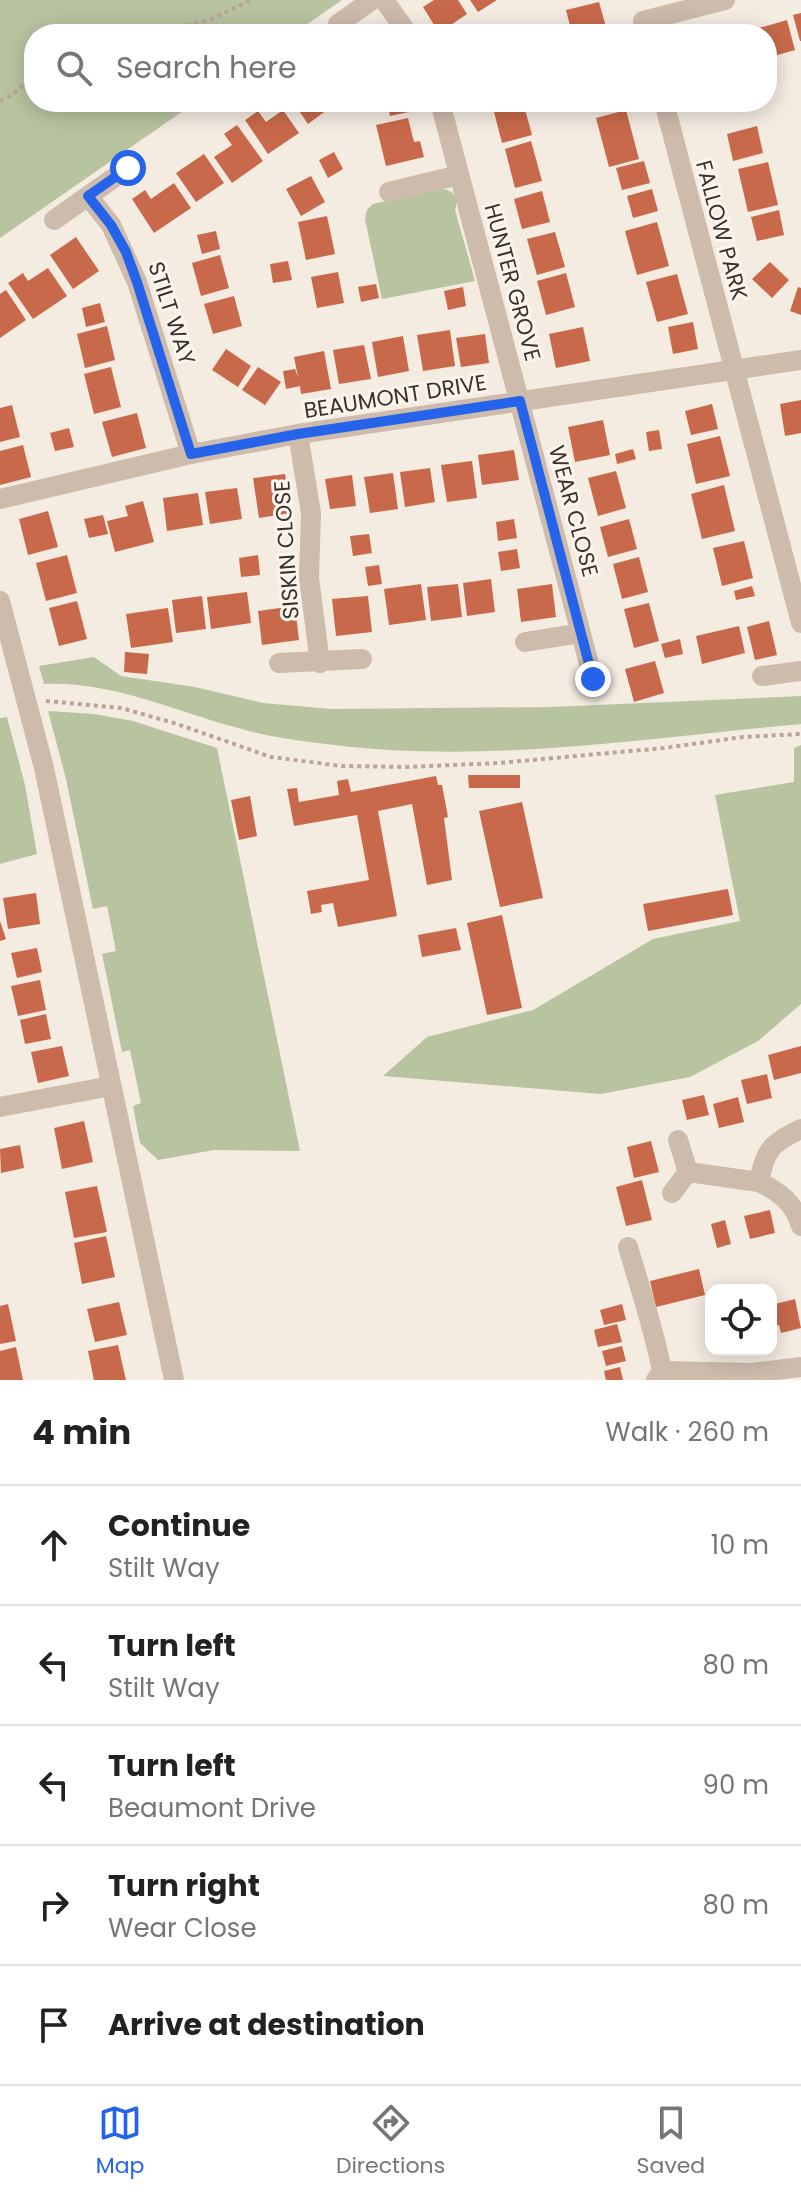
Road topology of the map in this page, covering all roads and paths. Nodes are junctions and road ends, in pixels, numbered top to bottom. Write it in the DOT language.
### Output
graph roads {
  1 [pos="251,0"];
  2 [pos="372,0"];
  3 [pos="384,0"];
  4 [pos="638,0"];
  5 [pos="725,0"];
  6 [pos="193,24"];
  7 [pos="338,24"];
  8 [pos="401,24"];
  9 [pos="644,24"];
  10 [pos="656,24"];
  11 [pos="24,85"];
  12 [pos="0,101"];
  13 [pos="443,112"];
  14 [pos="667,112"];
  15 [pos="128,168"];
  16 [pos="459,175"];
  17 [pos="389,192"];
  18 [pos="88,196"];
  19 [pos="54,220"];
  20 [pos="801,360"];
  21 [pos="734,370"];
  22 [pos="520,401"];
  23 [pos="298,434"];
  24 [pos="191,454"];
  25 [pos="0,499"];
  26 [pos="0,601"];
  27 [pos="801,623"];
  28 [pos="581,633"];
  29 [pos="525,642"];
  30 [pos="362,659"];
  31 [pos="279,663"];
  32 [pos="320,663"];
  33 [pos="801,671"];
  34 [pos="762,676"];
  35 [pos="593,679"];
  36 [pos="28,701"];
  37 [pos="801,734"];
  38 [pos="111,1086"];
  39 [pos="0,1107"];
  40 [pos="801,1129"];
  41 [pos="678,1140"];
  42 [pos="688,1172"];
  43 [pos="759,1182"];
  44 [pos="672,1193"];
  45 [pos="801,1226"];
  46 [pos="628,1247"];
  47 [pos="801,1367"];
  48 [pos="659,1376"];
  49 [pos="174,1380"];
  1 -- 6 [label="path"];
  2 -- 7 [label="street"];
  3 -- 8 [label="street"];
  4 -- 9 [label="street"];
  5 -- 10 [label="street"];
  11 -- 12 [label="path"];
  13 -- 16 [label="street, HUNTER GROVE"];
  14 -- 21 [label="street, FALLOW PARK"];
  15 -- 18 [label="street"];
  16 -- 17 [label="street"];
  16 -- 22 [label="street, HUNTER GROVE"];
  18 -- 19 [label="street"];
  18 -- 24 [label="street, STILT WAY"];
  20 -- 21 [label="street, BEAUMONT DRIVE"];
  21 -- 22 [label="street, BEAUMONT DRIVE"];
  21 -- 27 [label="street, FALLOW PARK"];
  22 -- 23 [label="street, BEAUMONT DRIVE"];
  22 -- 28 [label="street, WEAR CLOSE"];
  23 -- 24 [label="street, BEAUMONT DRIVE"];
  23 -- 32 [label="street, SISKIN CLOSE"];
  24 -- 25 [label="street, BEAUMONT DRIVE"];
  26 -- 36 [label="street"];
  28 -- 29 [label="street"];
  28 -- 35 [label="street, WEAR CLOSE"];
  30 -- 32 [label="street"];
  31 -- 32 [label="street"];
  33 -- 34 [label="street"];
  36 -- 37 [label="path"];
  36 -- 38 [label="street"];
  38 -- 39 [label="street"];
  38 -- 49 [label="street"];
  40 -- 43 [label="street"];
  41 -- 42 [label="street"];
  42 -- 43 [label="street"];
  42 -- 44 [label="street"];
  43 -- 45 [label="street"];
  46 -- 48 [label="street"];
  47 -- 48 [label="street"];
}
